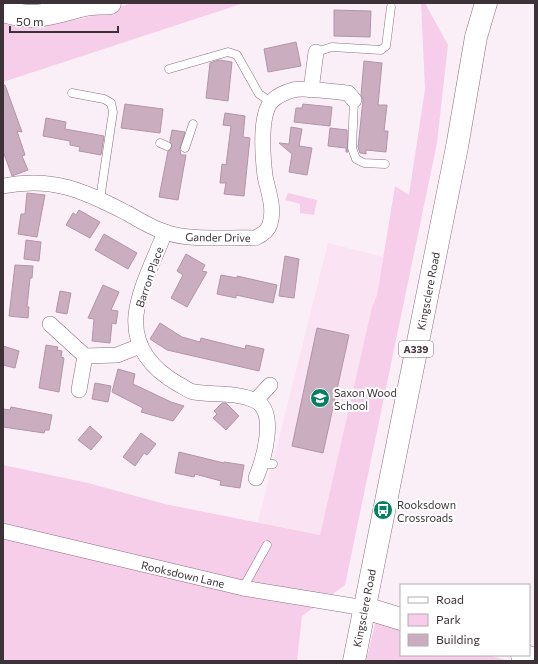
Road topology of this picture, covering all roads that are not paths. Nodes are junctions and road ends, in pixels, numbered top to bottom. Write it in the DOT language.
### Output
graph roads {
  1 [pos="110,3"];
  2 [pos="473,3"];
  3 [pos="486,3"];
  4 [pos="87,4"];
  5 [pos="391,7"];
  6 [pos="3,10"];
  7 [pos="476,37"];
  8 [pos="316,52"];
  9 [pos="169,69"];
  10 [pos="311,90"];
  11 [pos="72,93"];
  12 [pos="354,100"];
  13 [pos="271,102"];
  14 [pos="193,124"];
  15 [pos="185,148"];
  16 [pos="385,164"];
  17 [pos="3,186"];
  18 [pos="100,199"];
  19 [pos="165,232"];
  20 [pos="50,324"];
  21 [pos="140,346"];
  22 [pos="85,356"];
  23 [pos="270,385"];
  24 [pos="79,390"];
  25 [pos="256,400"];
  26 [pos="256,478"];
  27 [pos="3,531"];
  28 [pos="267,545"];
  29 [pos="243,588"];
  30 [pos="364,608"];
  31 [pos="400,619"];
  32 [pos="525,656"];
  33 [pos="535,659"];
  34 [pos="354,661"];
  1 -- 4 [label="main road"];
  2 -- 7 [label="main road, Kingsclere Road / A339"];
  3 -- 7 [label="main road, Kingsclere Road / A339"];
  4 -- 6 [label="main road"];
  5 -- 8 [label="lane"];
  7 -- 30 [label="main road, Kingsclere Road / A339"];
  8 -- 10 [label="street"];
  9 -- 13 [label="lane"];
  10 -- 12 [label="street"];
  10 -- 13 [label="street"];
  11 -- 18 [label="lane"];
  12 -- 16 [label="lane"];
  13 -- 19 [label="street, Gander Drive"];
  14 -- 15 [label="lane"];
  17 -- 18 [label="street, Gander Drive"];
  18 -- 19 [label="street, Gander Drive"];
  19 -- 21 [label="street, Barron Place"];
  20 -- 22 [label="street"];
  21 -- 22 [label="street"];
  21 -- 25 [label="street, Barron Place"];
  22 -- 24 [label="street"];
  23 -- 25 [label="street"];
  25 -- 26 [label="street"];
  27 -- 29 [label="street, Rooksdown Lane"];
  28 -- 29 [label="lane"];
  29 -- 30 [label="street, Rooksdown Lane"];
  30 -- 31 [label="main road"];
  30 -- 34 [label="main road, Kingsclere Road / A339"];
  32 -- 33 [label="main road"];
}
